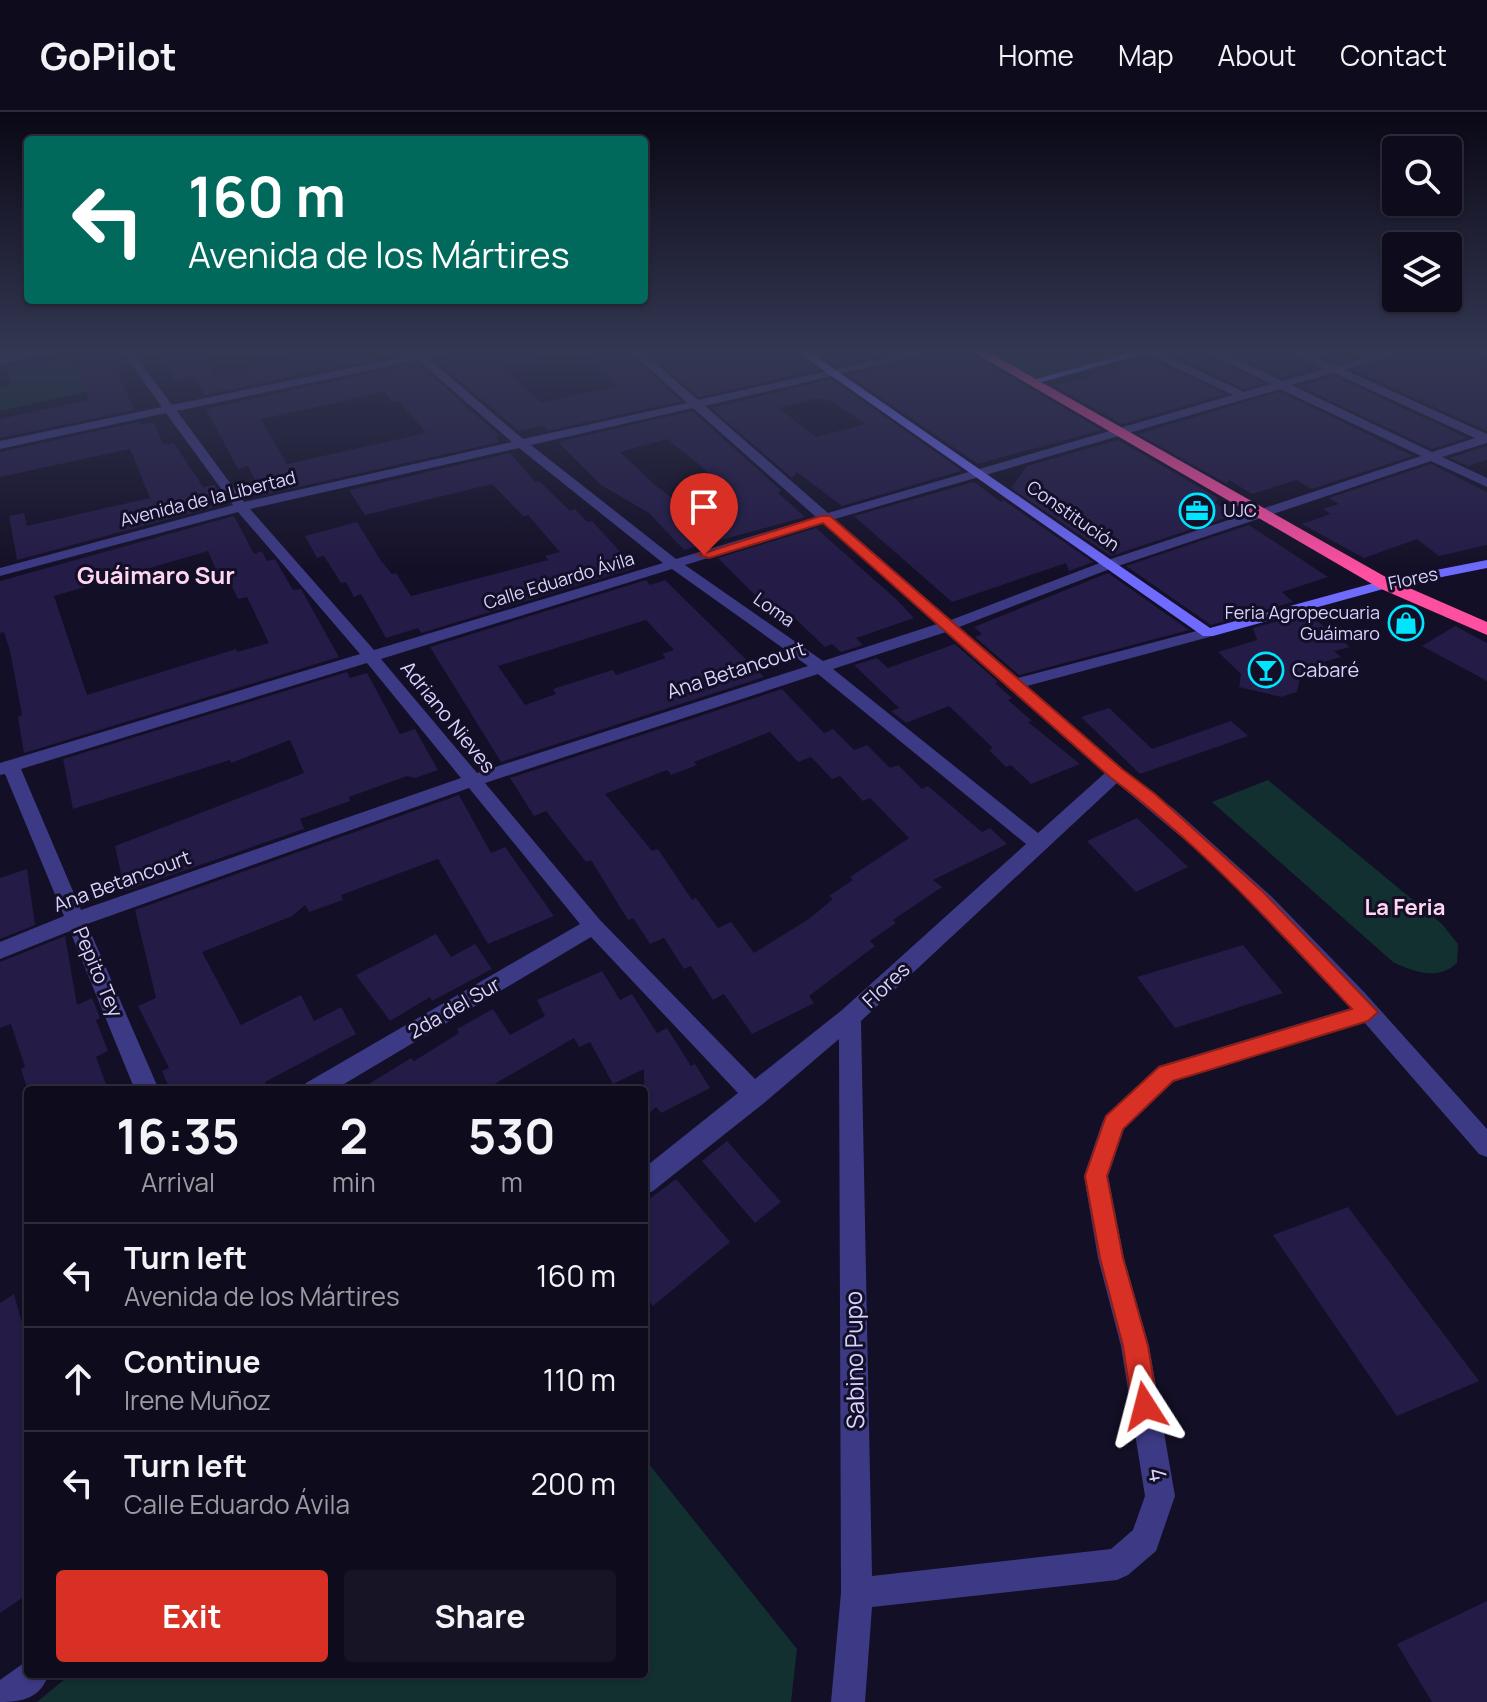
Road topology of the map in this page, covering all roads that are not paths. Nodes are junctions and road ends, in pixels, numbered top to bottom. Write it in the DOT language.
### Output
graph roads {
  1 [pos="103,423"];
  2 [pos="176,423"];
  3 [pos="497,423"];
  4 [pos="606,423"];
  5 [pos="717,423"];
  6 [pos="905,423"];
  7 [pos="1101,423"];
  8 [pos="1151,423"];
  9 [pos="1359,423"];
  10 [pos="1453,423"];
  11 [pos="1118,433"];
  12 [pos="1486,438"];
  13 [pos="519,442"];
  14 [pos="0,445"];
  15 [pos="1430,458"];
  16 [pos="977,472"];
  17 [pos="1487,483"];
  18 [pos="241,507"];
  19 [pos="1263,515"];
  20 [pos="826,518"];
  21 [pos="674,564"];
  22 [pos="1110,564"];
  23 [pos="1487,564"];
  24 [pos="0,572"];
  25 [pos="1385,584"];
  26 [pos="948,626"];
  27 [pos="1487,629"];
  28 [pos="1208,633"];
  29 [pos="371,657"];
  30 [pos="819,666"];
  31 [pos="1015,684"];
  32 [pos="6,768"];
  33 [pos="1116,773"];
  34 [pos="471,781"];
  35 [pos="1039,844"];
  36 [pos="76,920"];
  37 [pos="593,926"];
  38 [pos="0,951"];
  39 [pos="1368,1012"];
  40 [pos="850,1017"];
  41 [pos="145,1086"];
  42 [pos="321,1086"];
  43 [pos="756,1096"];
  44 [pos="1487,1146"];
  45 [pos="648,1180"];
  46 [pos="857,1593"];
  47 [pos="28,1678"];
  48 [pos="0,1701"];
  49 [pos="848,1702"];
  1 -- 14 [label="street"];
  2 -- 18 [label="street, Adriano Nieves"];
  3 -- 13 [label="street, Loma"];
  4 -- 13 [label="street, Avenida de la Libertad"];
  5 -- 20 [label="street"];
  6 -- 16 [label="street, Constitución"];
  7 -- 11 [label="highway"];
  8 -- 11 [label="street, Calle Eduardo Ávila"];
  9 -- 15 [label="street"];
  10 -- 12 [label="street"];
  11 -- 16 [label="street, Calle Eduardo Ávila"];
  11 -- 19 [label="highway"];
  12 -- 15 [label="street, Ana Betancourt"];
  13 -- 18 [label="street, Avenida de la Libertad"];
  13 -- 21 [label="street, Loma"];
  15 -- 17 [label="street"];
  15 -- 19 [label="street, Ana Betancourt"];
  16 -- 20 [label="street, Calle Eduardo Ávila"];
  16 -- 22 [label="street, Constitución"];
  18 -- 24 [label="street, Avenida de la Libertad"];
  18 -- 29 [label="street, Adriano Nieves"];
  19 -- 22 [label="street, Ana Betancourt"];
  19 -- 25 [label="highway"];
  20 -- 21 [label="street, Calle Eduardo Ávila"];
  20 -- 26 [label="street"];
  21 -- 29 [label="street, Calle Eduardo Ávila"];
  21 -- 30 [label="street, Loma"];
  22 -- 26 [label="street, Ana Betancourt"];
  22 -- 28 [label="street, Constitución"];
  23 -- 25 [label="street, Flores"];
  25 -- 27 [label="highway"];
  25 -- 28 [label="street, Flores"];
  26 -- 30 [label="street, Ana Betancourt"];
  26 -- 31 [label="street"];
  28 -- 31 [label="street, Flores"];
  29 -- 32 [label="street, Calle Eduardo Ávila"];
  29 -- 34 [label="street, Adriano Nieves"];
  30 -- 34 [label="street, Ana Betancourt"];
  30 -- 35 [label="street, Loma"];
  31 -- 33 [label="street"];
  32 -- 36 [label="street, Pepito Tey"];
  33 -- 35 [label="street, Flores"];
  33 -- 39 [label="street"];
  34 -- 36 [label="street, Ana Betancourt"];
  34 -- 37 [label="street, Adriano Nieves"];
  35 -- 40 [label="street, Flores"];
  36 -- 38 [label="street, Ana Betancourt"];
  36 -- 41 [label="street, Pepito Tey"];
  37 -- 42 [label="street, 2da del Sur"];
  37 -- 43 [label="street, Adriano Nieves"];
  39 -- 44 [label="street"];
  39 -- 46 [label="street, 4"];
  40 -- 43 [label="street, Flores"];
  40 -- 46 [label="street, Sabino Pupo"];
  43 -- 45 [label="street, Flores"];
  46 -- 49 [label="street, Sabino Pupo"];
  47 -- 48 [label="street"];
}
